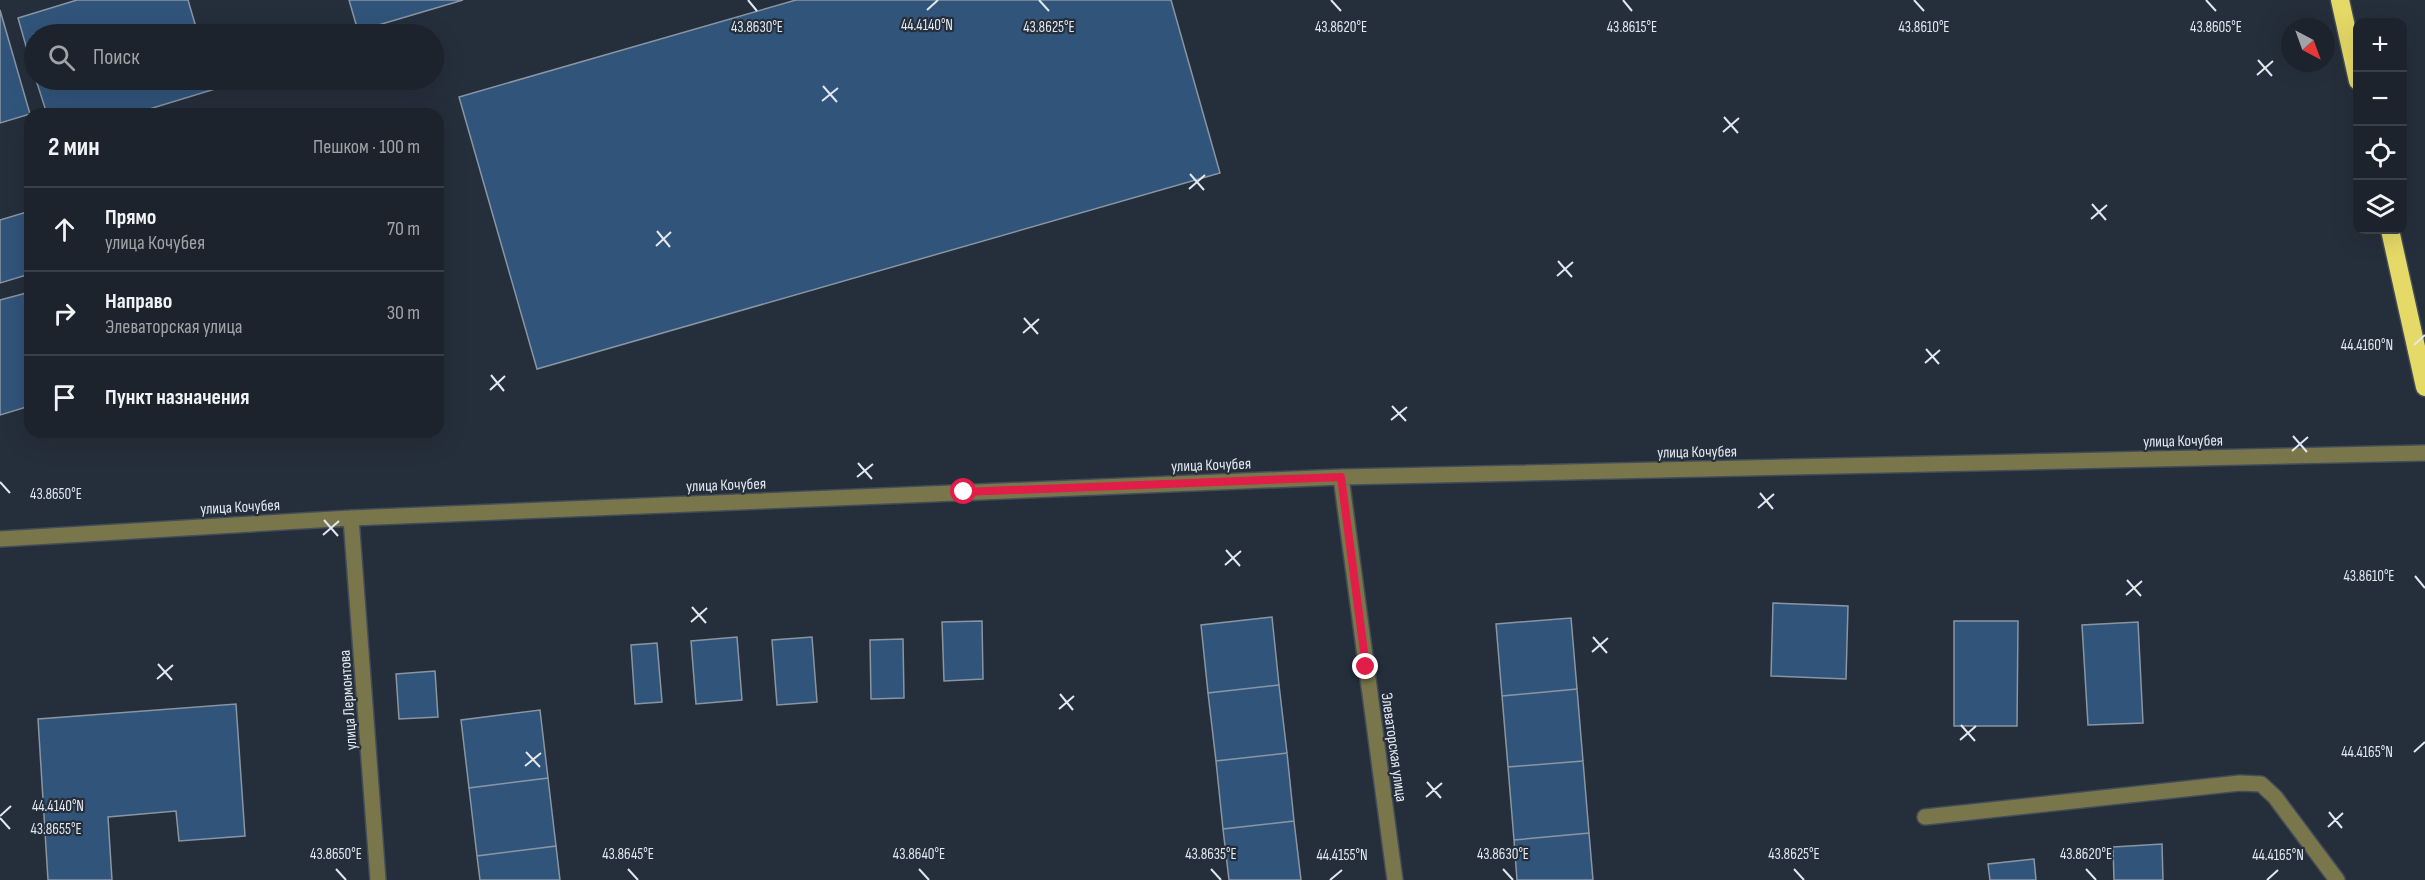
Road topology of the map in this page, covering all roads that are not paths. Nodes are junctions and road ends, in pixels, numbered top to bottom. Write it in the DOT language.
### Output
graph roads {
  1 [pos="2340,0"];
  2 [pos="2356,72"];
  3 [pos="2391,234"];
  4 [pos="2425,387"];
  5 [pos="2425,453"];
  6 [pos="1341,477"];
  7 [pos="351,518"];
  8 [pos="0,539"];
  9 [pos="1925,817"];
  10 [pos="378,880"];
  11 [pos="1395,880"];
  12 [pos="2337,880"];
  1 -- 2 [label="highway"];
  3 -- 4 [label="highway"];
  5 -- 6 [label="street, улица Кочубея"];
  6 -- 7 [label="street, улица Кочубея"];
  6 -- 11 [label="street, Элеваторская улица"];
  7 -- 8 [label="street, улица Кочубея"];
  7 -- 10 [label="street, улица Лермонтова"];
  9 -- 12 [label="street"];
}
